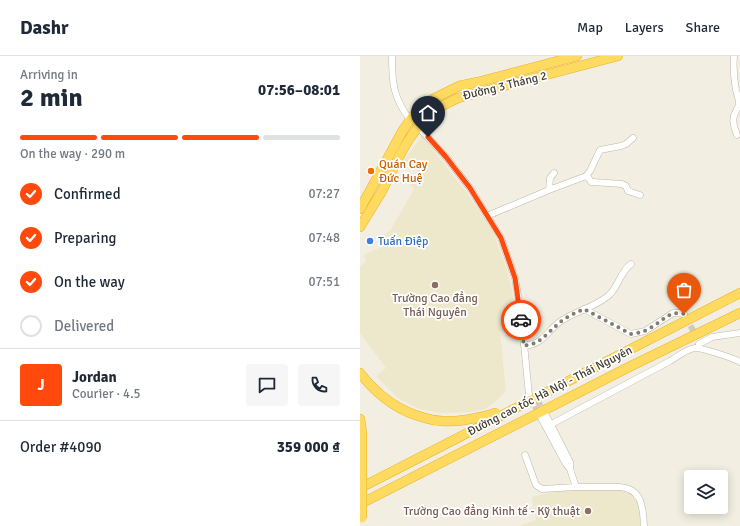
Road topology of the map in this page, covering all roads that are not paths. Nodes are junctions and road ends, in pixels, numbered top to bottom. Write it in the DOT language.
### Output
graph roads {
  1 [pos="392,56"];
  2 [pos="577,56"];
  3 [pos="618,56"];
  4 [pos="734,56"];
  5 [pos="480,87"];
  6 [pos="410,120"];
  7 [pos="418,127"];
  8 [pos="737,135"];
  9 [pos="633,138"];
  10 [pos="554,173"];
  11 [pos="586,176"];
  12 [pos="549,190"];
  13 [pos="640,195"];
  14 [pos="360,209"];
  15 [pos="487,216"];
  16 [pos="360,227"];
  17 [pos="632,264"];
  18 [pos="740,293"];
  19 [pos="584,309"];
  20 [pos="740,313"];
  21 [pos="684,314"];
  22 [pos="740,333"];
  23 [pos="699,344"];
  24 [pos="524,346"];
  25 [pos="625,352"];
  26 [pos="740,362"];
  27 [pos="360,373"];
  28 [pos="531,394"];
  29 [pos="542,415"];
  30 [pos="360,419"];
  31 [pos="549,426"];
  32 [pos="525,455"];
  33 [pos="442,462"];
  34 [pos="576,487"];
  35 [pos="360,488"];
  36 [pos="360,504"];
  37 [pos="361,518"];
  38 [pos="644,526"];
  1 -- 6 [label="street"];
  2 -- 5 [label="highway, Đường 3 Tháng 2"];
  3 -- 5 [label="highway, Đường 3 Tháng 2"];
  4 -- 8 [label="street"];
  5 -- 6 [label="highway, Đường 3 Tháng 2"];
  5 -- 7 [label="highway, Đường 3 Tháng 2"];
  6 -- 14 [label="highway, Đường 3 Tháng 2"];
  7 -- 15 [label="street"];
  7 -- 16 [label="highway, Đường 3 Tháng 2"];
  9 -- 11 [label="street"];
  10 -- 12 [label="street"];
  11 -- 12 [label="street"];
  11 -- 13 [label="street"];
  12 -- 15 [label="street"];
  15 -- 24 [label="street"];
  17 -- 19 [label="street"];
  18 -- 25 [label="highway, Đường cao tốc Hà Nội - Thái Nguyên"];
  19 -- 21 [label="street"];
  19 -- 24 [label="street"];
  20 -- 33 [label="highway, Đường cao tốc Hà Nội - Thái Nguyên"];
  22 -- 23 [label="street"];
  23 -- 26 [label="street"];
  23 -- 31 [label="street"];
  24 -- 28 [label="street"];
  25 -- 27 [label="highway"];
  25 -- 35 [label="highway, Đường cao tốc Hà Nội - Thái Nguyên"];
  29 -- 31 [label="street"];
  30 -- 37 [label="highway, bridge"];
  31 -- 34 [label="street"];
  32 -- 34 [label="street"];
  33 -- 36 [label="highway, Đường cao tốc Hà Nội - Thái Nguyên"];
  33 -- 37 [label="highway"];
  34 -- 38 [label="street"];
}
